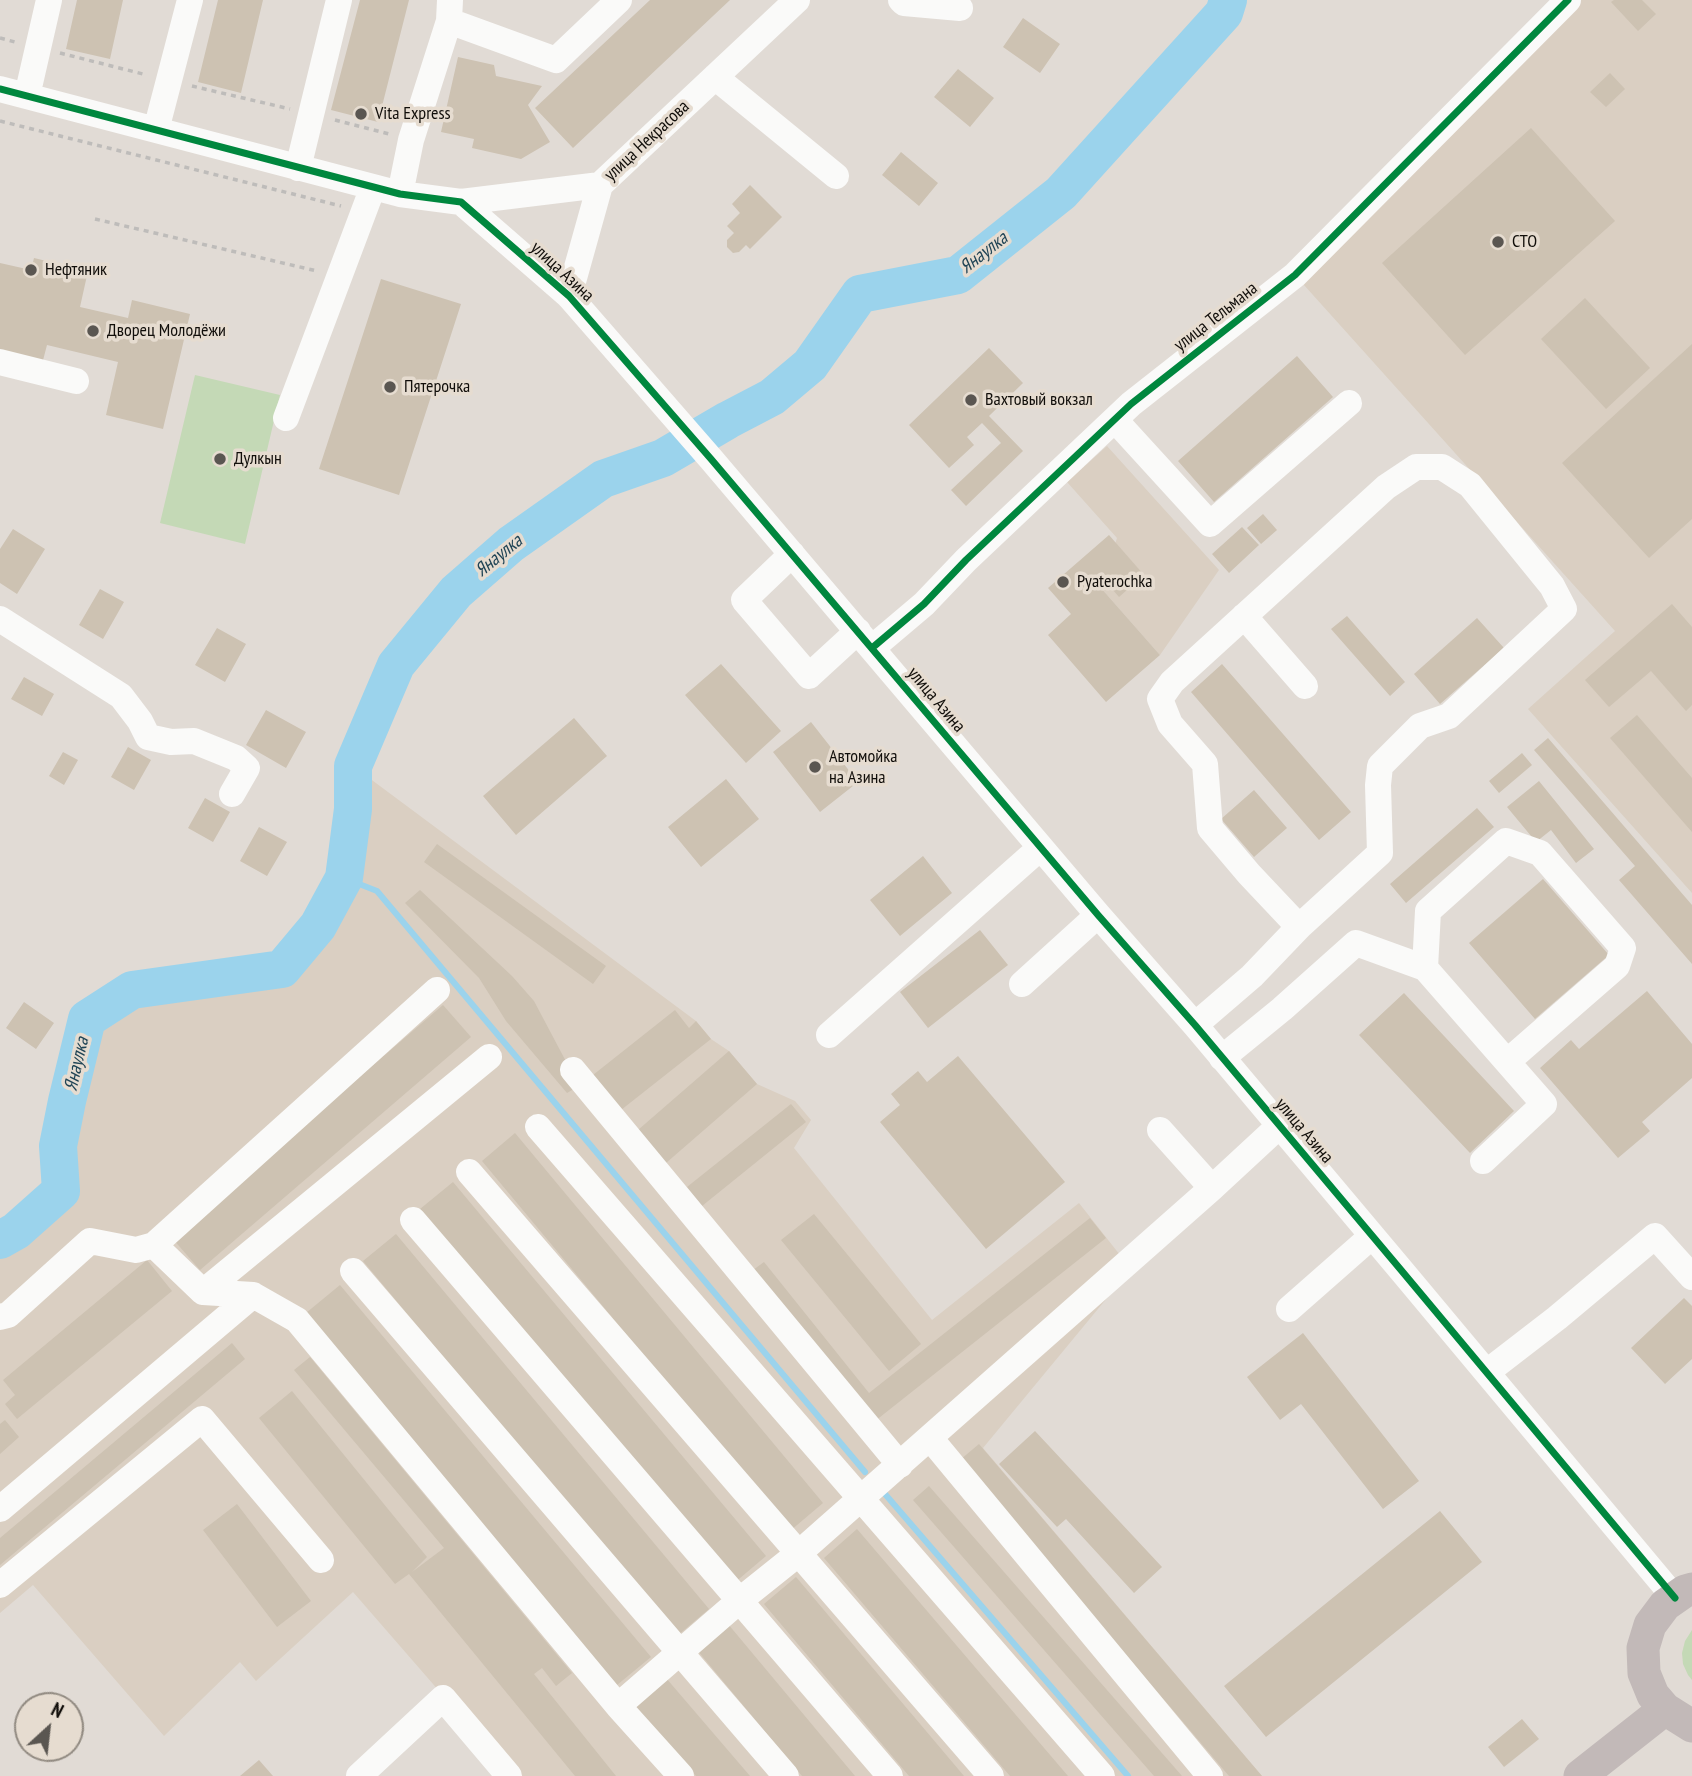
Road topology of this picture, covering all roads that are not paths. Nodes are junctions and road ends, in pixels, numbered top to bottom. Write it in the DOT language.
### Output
graph roads {
  1 [pos="49,0"];
  2 [pos="190,0"];
  3 [pos="339,0"];
  4 [pos="619,0"];
  5 [pos="797,0"];
  6 [pos="901,0"];
  7 [pos="1568,0"];
  8 [pos="960,8"];
  9 [pos="449,11"];
  10 [pos="715,77"];
  11 [pos="0,89"];
  12 [pos="27,96"];
  13 [pos="156,130"];
  14 [pos="298,168"];
  15 [pos="836,176"];
  16 [pos="600,185"];
  17 [pos="400,194"];
  18 [pos="368,200"];
  19 [pos="461,202"];
  20 [pos="569,296"];
  21 [pos="0,362"];
  22 [pos="76,381"];
  23 [pos="1349,404"];
  24 [pos="286,418"];
  25 [pos="1115,420"];
  26 [pos="792,554"];
  27 [pos="1244,616"];
  28 [pos="0,619"];
  29 [pos="865,640"];
  30 [pos="1305,686"];
  31 [pos="232,794"];
  32 [pos="1040,848"];
  33 [pos="1098,915"];
  34 [pos="1299,927"];
  35 [pos="1425,968"];
  36 [pos="1022,984"];
  37 [pos="437,990"];
  38 [pos="1195,1025"];
  39 [pos="829,1035"];
  40 [pos="489,1058"];
  41 [pos="1222,1058"];
  42 [pos="1508,1061"];
  43 [pos="573,1070"];
  44 [pos="1279,1126"];
  45 [pos="538,1127"];
  46 [pos="1160,1130"];
  47 [pos="1483,1161"];
  48 [pos="469,1172"];
  49 [pos="1212,1188"];
  50 [pos="413,1220"];
  51 [pos="1372,1236"];
  52 [pos="154,1245"];
  53 [pos="353,1271"];
  54 [pos="1692,1277"];
  55 [pos="203,1292"];
  56 [pos="253,1295"];
  57 [pos="1289,1309"];
  58 [pos="0,1317"];
  59 [pos="1487,1372"];
  60 [pos="930,1438"];
  61 [pos="900,1465"];
  62 [pos="861,1499"];
  63 [pos="0,1509"];
  64 [pos="799,1553"];
  65 [pos="321,1560"];
  66 [pos="0,1585"];
  67 [pos="1683,1594"];
  68 [pos="738,1601"];
  69 [pos="680,1652"];
  70 [pos="618,1706"];
  71 [pos="1679,1717"];
  72 [pos="359,1776"];
  73 [pos="509,1776"];
  74 [pos="681,1776"];
  75 [pos="786,1776"];
  76 [pos="890,1776"];
  77 [pos="991,1776"];
  78 [pos="1102,1776"];
  79 [pos="1210,1776"];
  80 [pos="1580,1776"];
  1 -- 12 [label="street"];
  2 -- 13 [label="street"];
  3 -- 14 [label="street"];
  4 -- 9 [label="street"];
  5 -- 10 [label="street, улица Некрасова"];
  6 -- 8 [label="street"];
  7 -- 25 [label="street, улица Тельмана"];
  9 -- 17 [label="street"];
  10 -- 15 [label="street"];
  10 -- 16 [label="street, улица Некрасова"];
  11 -- 12 [label="street"];
  12 -- 13 [label="street"];
  13 -- 14 [label="street"];
  14 -- 18 [label="street"];
  16 -- 19 [label="street, улица Некрасова"];
  16 -- 20 [label="street"];
  17 -- 18 [label="street"];
  17 -- 19 [label="street"];
  18 -- 24 [label="street"];
  19 -- 20 [label="street, улица Азина"];
  20 -- 26 [label="street, улица Азина"];
  21 -- 22 [label="street"];
  23 -- 25 [label="street"];
  25 -- 29 [label="street, улица Тельмана"];
  26 -- 29 [label="street, улица Азина"];
  26 -- 29 [label="street, улица Тельмана"];
  27 -- 30 [label="street"];
  27 -- 34 [label="street"];
  27 -- 34 [label="street"];
  28 -- 31 [label="street"];
  29 -- 32 [label="street, улица Азина"];
  32 -- 33 [label="street, улица Азина"];
  32 -- 39 [label="street"];
  33 -- 36 [label="street"];
  33 -- 38 [label="street, улица Азина"];
  34 -- 38 [label="street"];
  35 -- 41 [label="street"];
  35 -- 42 [label="street"];
  35 -- 42 [label="street"];
  37 -- 52 [label="street"];
  38 -- 41 [label="street, улица Азина"];
  40 -- 55 [label="street"];
  41 -- 44 [label="street, улица Азина"];
  42 -- 47 [label="street"];
  43 -- 61 [label="street"];
  44 -- 49 [label="street"];
  44 -- 51 [label="street, улица Азина"];
  45 -- 62 [label="street"];
  46 -- 49 [label="street"];
  48 -- 64 [label="street"];
  49 -- 60 [label="street"];
  50 -- 68 [label="street"];
  51 -- 57 [label="street"];
  51 -- 59 [label="street, улица Азина"];
  52 -- 55 [label="street"];
  52 -- 58 [label="street"];
  53 -- 69 [label="street"];
  54 -- 59 [label="street"];
  55 -- 56 [label="street"];
  56 -- 63 [label="street"];
  56 -- 70 [label="street"];
  59 -- 67 [label="street, улица Азина"];
  60 -- 61 [label="street"];
  60 -- 79 [label="street"];
  61 -- 62 [label="street"];
  62 -- 64 [label="street"];
  62 -- 78 [label="street"];
  64 -- 68 [label="street"];
  64 -- 77 [label="street"];
  65 -- 66 [label="street"];
  67 -- 71 [label="main road"];
  68 -- 69 [label="street"];
  68 -- 76 [label="street"];
  69 -- 70 [label="street"];
  69 -- 75 [label="street"];
  70 -- 74 [label="street"];
  71 -- 80 [label="main road"];
  72 -- 73 [label="street"];
}
